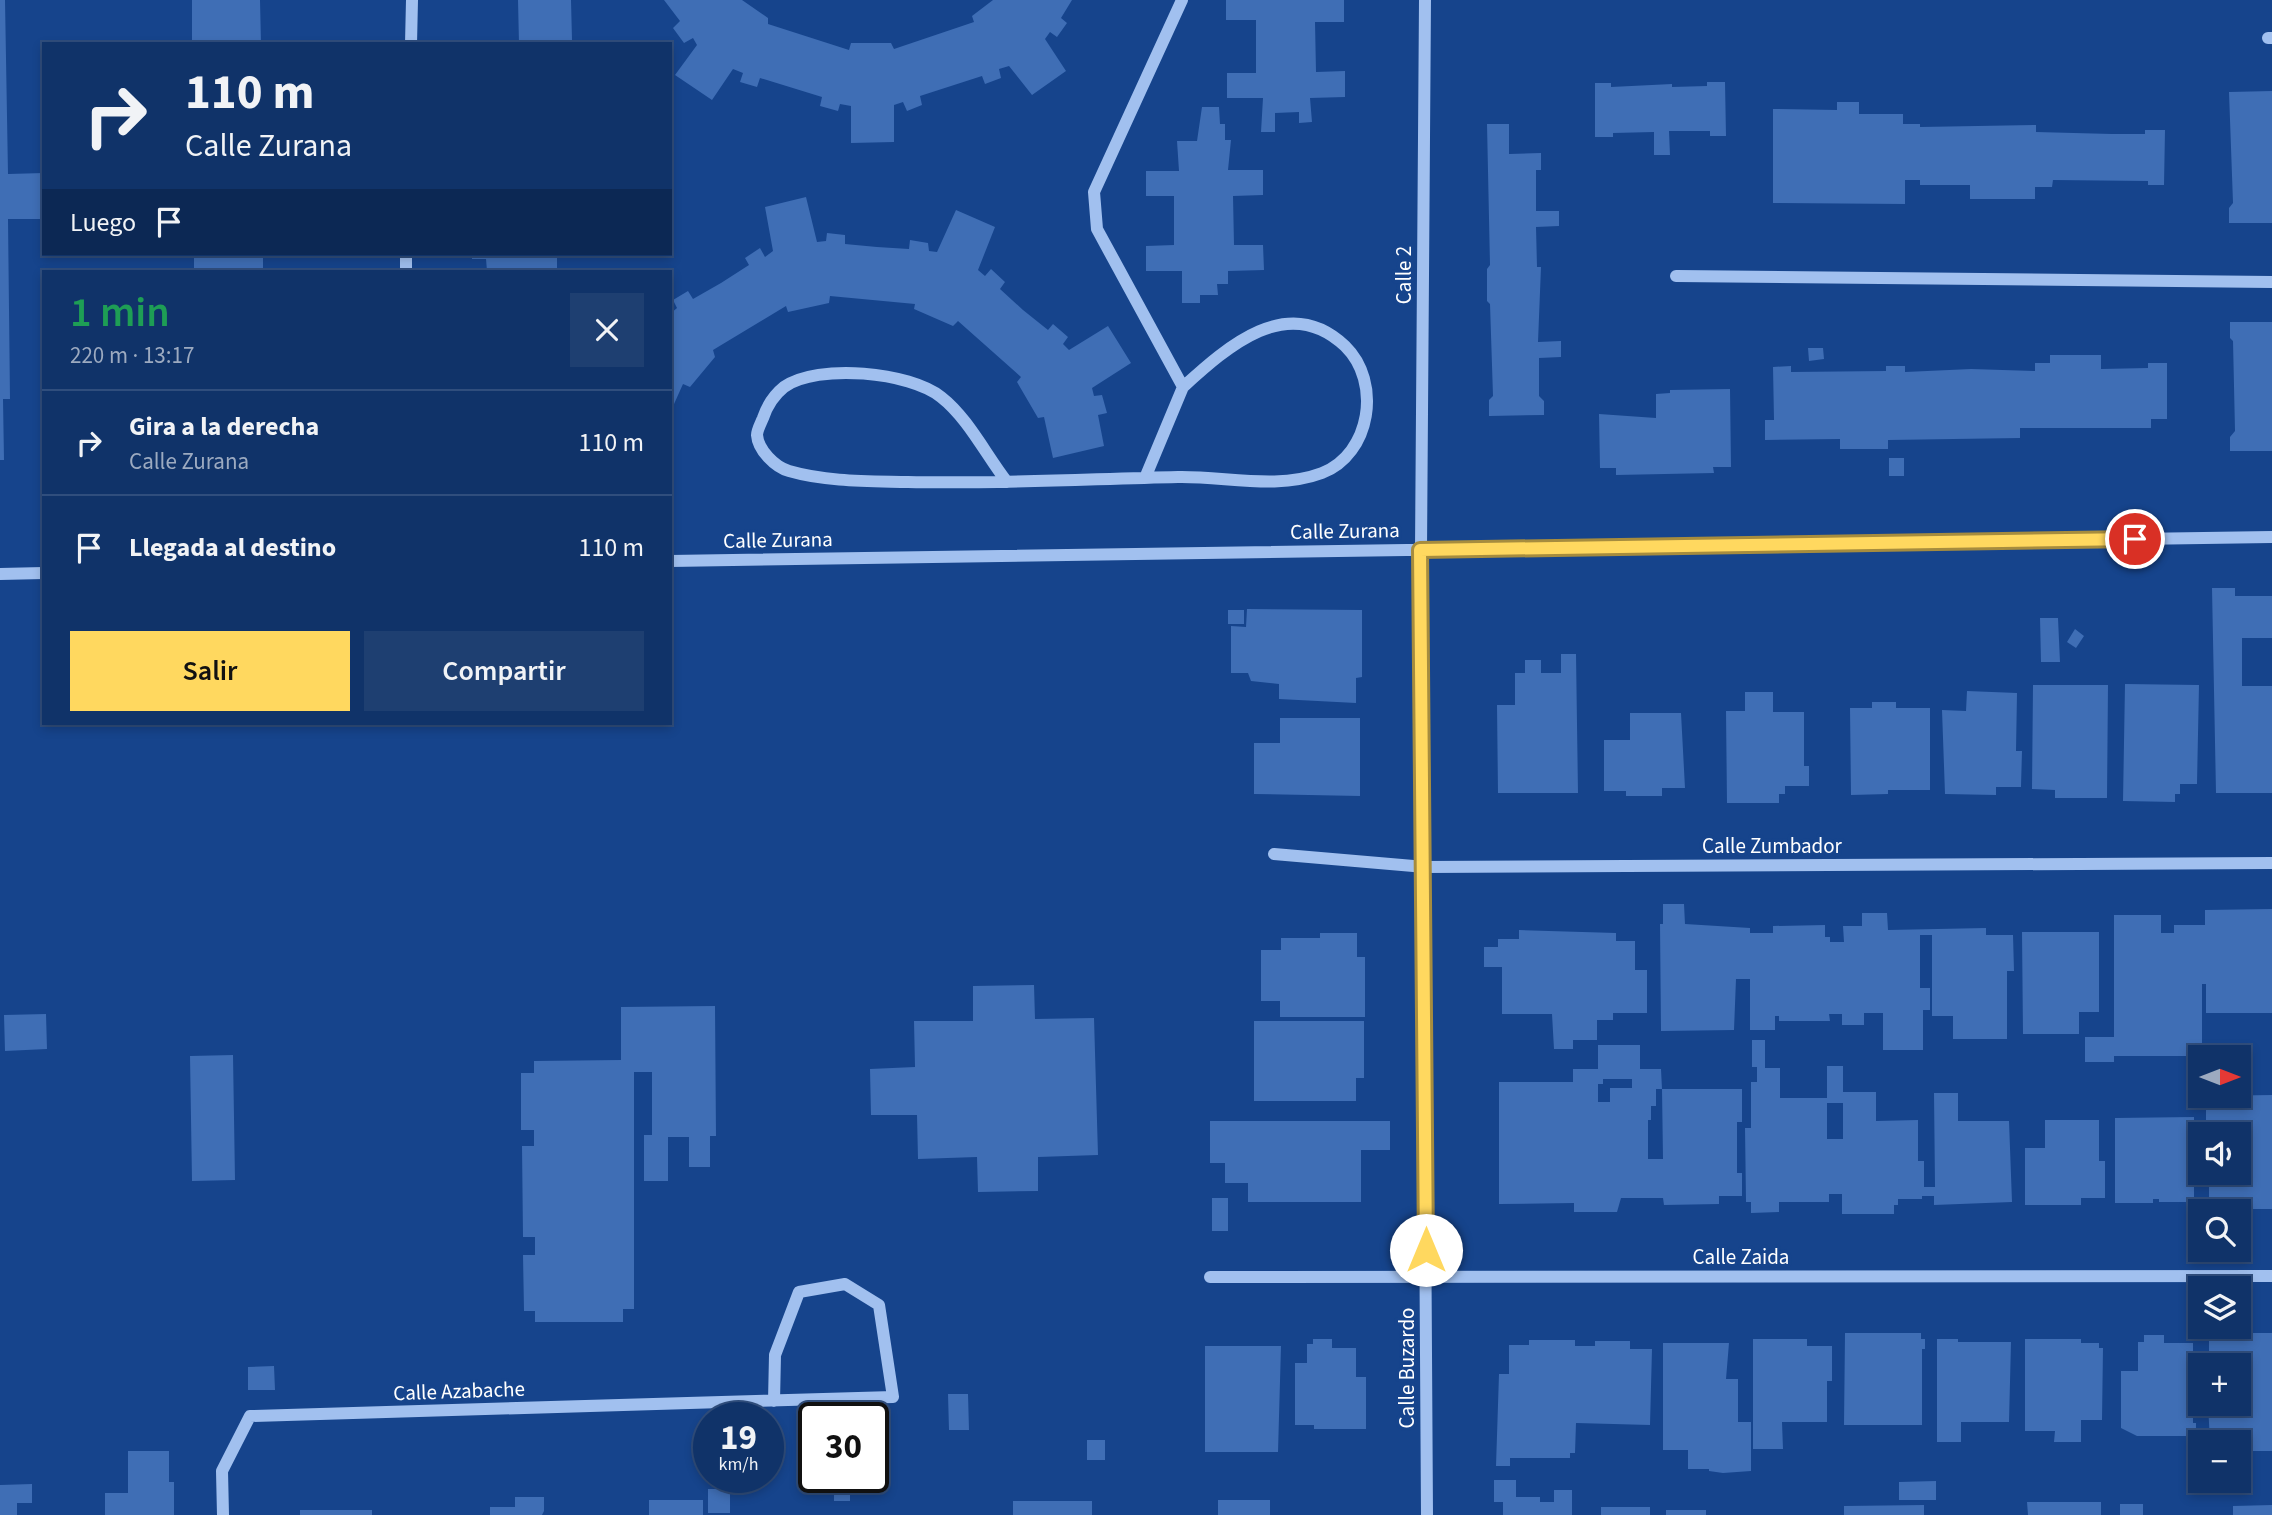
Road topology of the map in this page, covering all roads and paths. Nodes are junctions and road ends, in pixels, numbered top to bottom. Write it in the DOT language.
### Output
graph roads {
  1 [pos="411,0"];
  2 [pos="1182,0"];
  3 [pos="1425,0"];
  4 [pos="411,42"];
  5 [pos="1676,276"];
  6 [pos="2272,282"];
  7 [pos="1183,387"];
  8 [pos="1145,478"];
  9 [pos="1007,482"];
  10 [pos="2272,537"];
  11 [pos="1420,550"];
  12 [pos="672,561"];
  13 [pos="42,573"];
  14 [pos="0,574"];
  15 [pos="1274,853"];
  16 [pos="2272,863"];
  17 [pos="1425,867"];
  18 [pos="2272,1276"];
  19 [pos="1210,1277"];
  20 [pos="1426,1277"];
  21 [pos="774,1401"];
  22 [pos="222,1515"];
  23 [pos="1427,1515"];
  1 -- 4 [label="street"];
  2 -- 7 [label="street"];
  3 -- 11 [label="street, Calle 2"];
  5 -- 6 [label="street"];
  7 -- 8 [label="street"];
  7 -- 8 [label="street"];
  8 -- 9 [label="street"];
  9 -- 9 [label="street"];
  10 -- 11 [label="street, Calle Zurana"];
  11 -- 12 [label="street, Calle Zurana"];
  11 -- 17 [label="street, Calle Buzardo"];
  13 -- 14 [label="street"];
  15 -- 17 [label="street, Calle Zumbador"];
  16 -- 17 [label="street, Calle Zumbador"];
  17 -- 20 [label="street, Calle Buzardo"];
  18 -- 20 [label="street, Calle Zaida"];
  19 -- 20 [label="street, Calle Zaida"];
  20 -- 23 [label="street, Calle Buzardo"];
  21 -- 21 [label="street, Calle Azabache"];
  21 -- 22 [label="street, Calle Azabache"];
}
